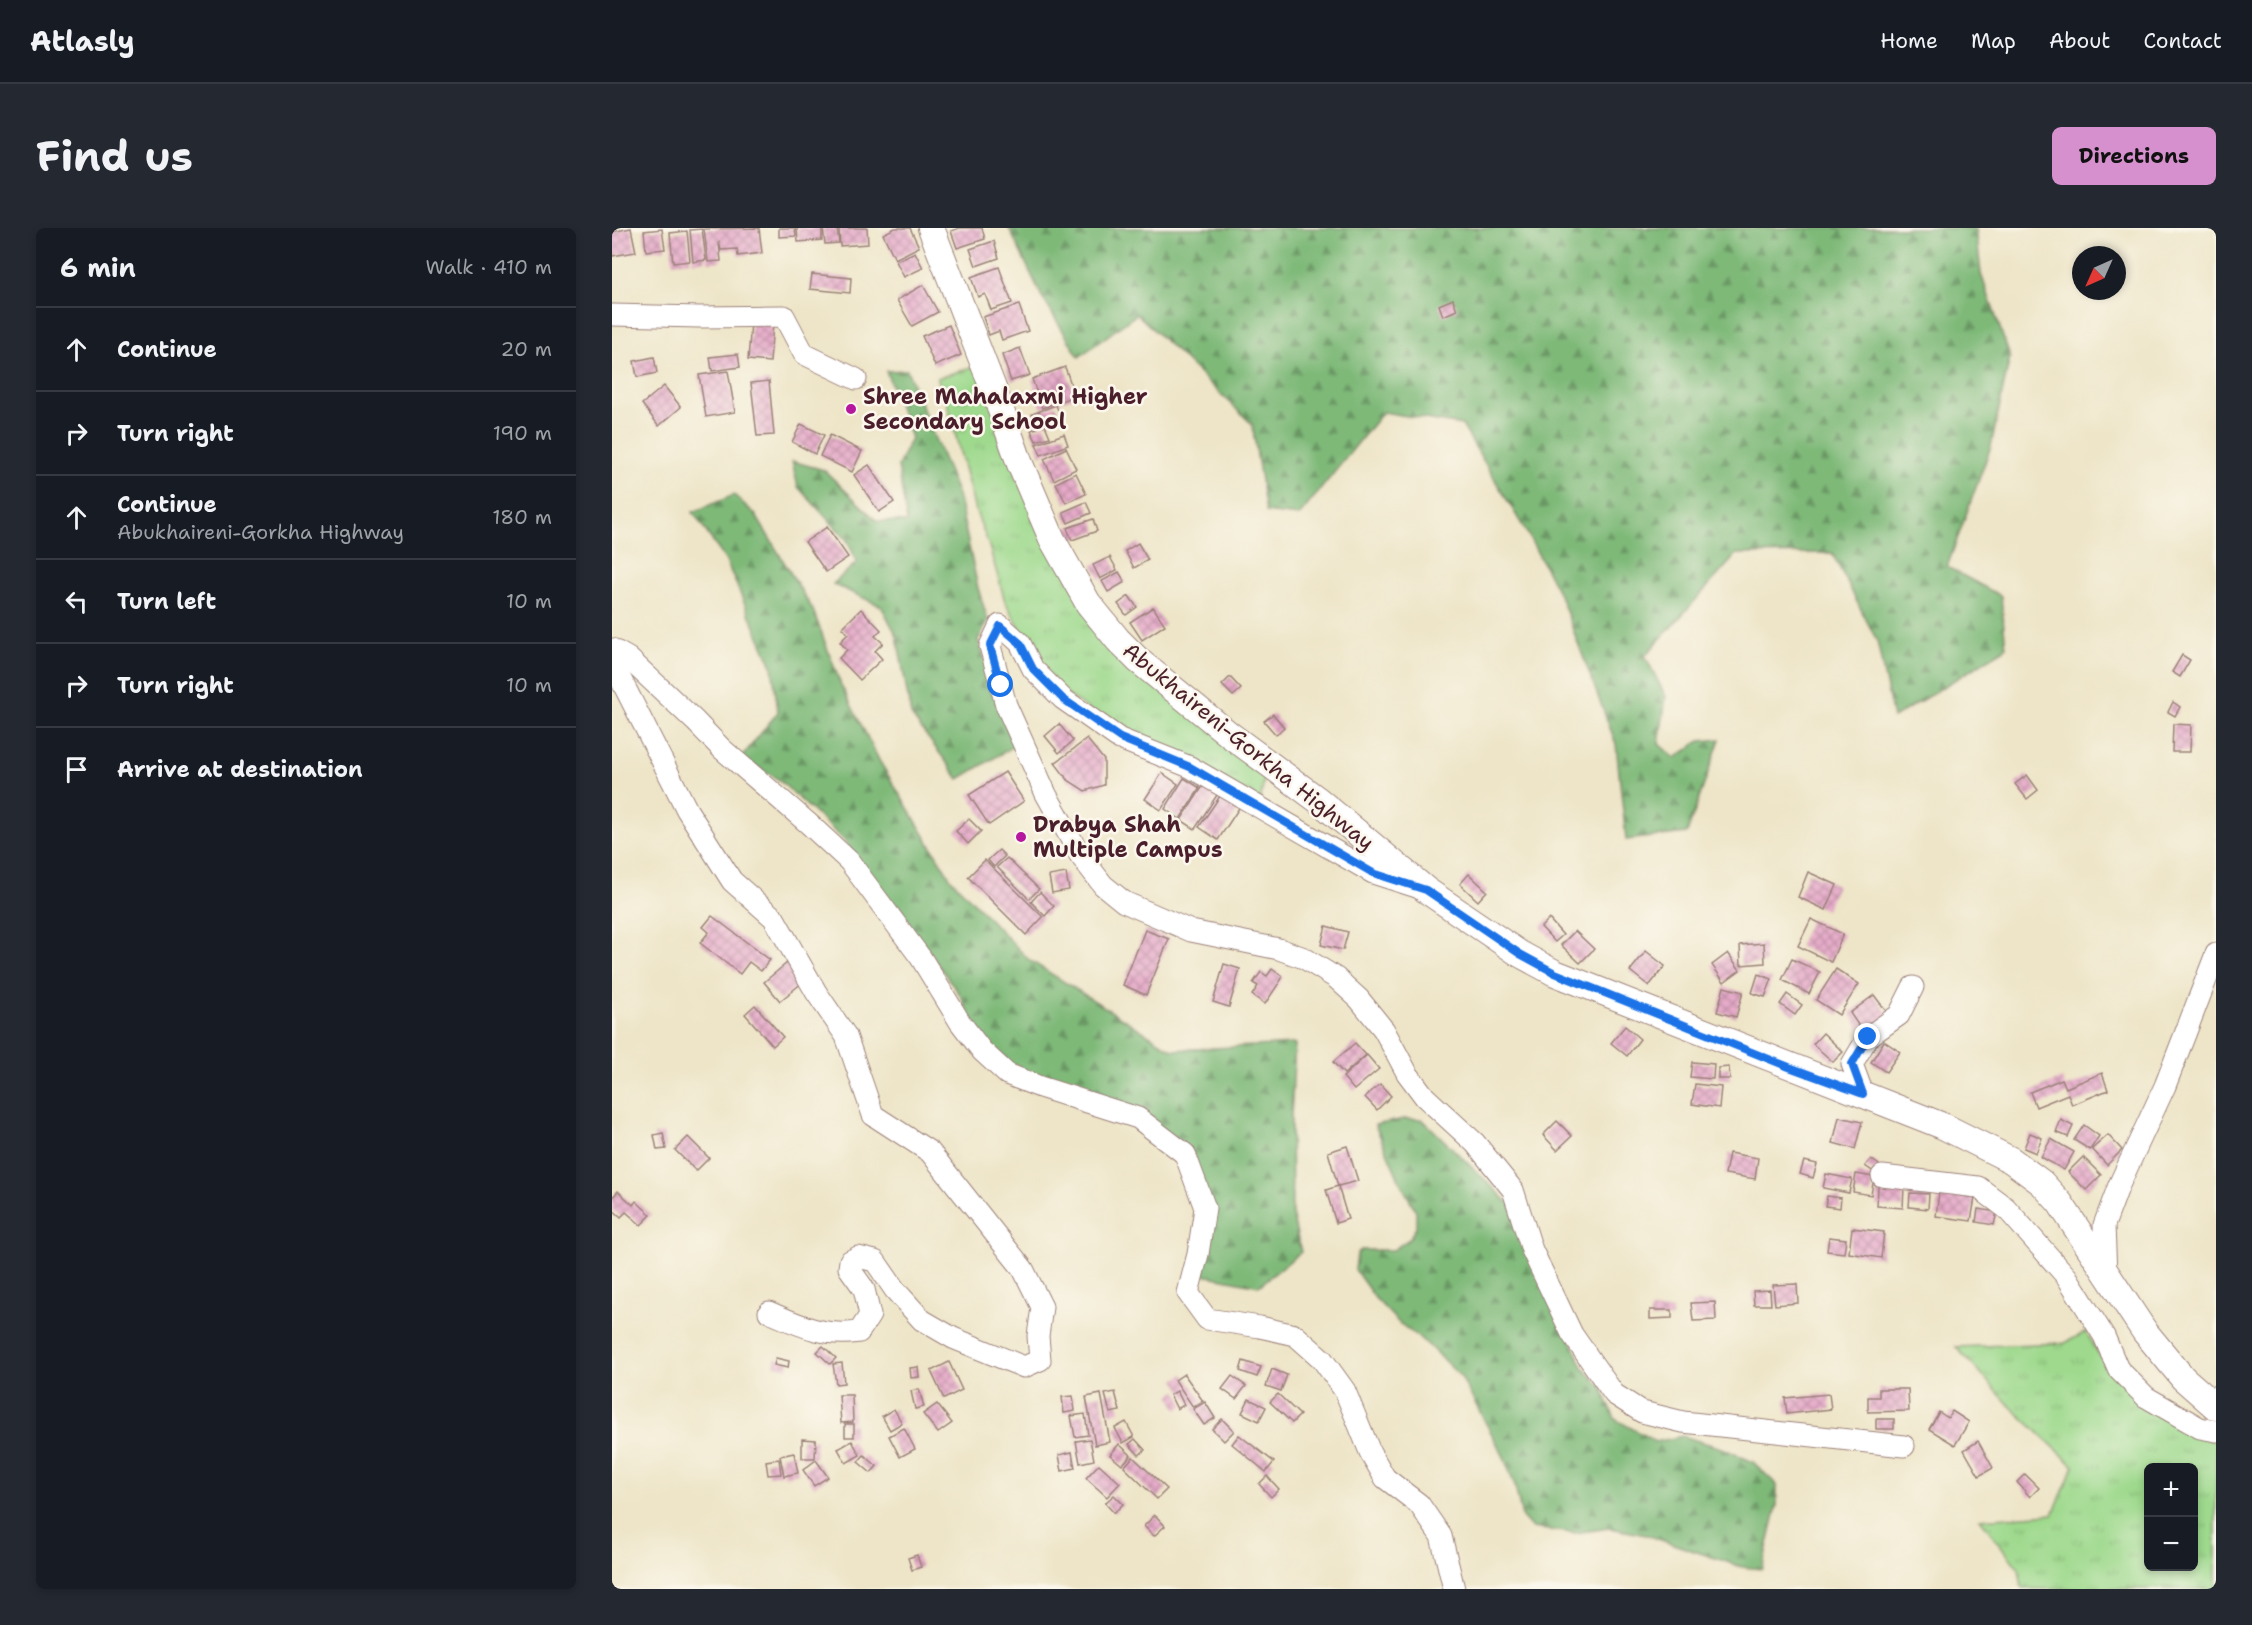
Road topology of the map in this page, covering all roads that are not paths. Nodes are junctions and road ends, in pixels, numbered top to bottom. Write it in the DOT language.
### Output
graph roads {
  1 [pos="931,228"];
  2 [pos="612,315"];
  3 [pos="856,379"];
  4 [pos="612,649"];
  5 [pos="612,662"];
  6 [pos="1426,890"];
  7 [pos="2216,954"];
  8 [pos="1913,987"];
  9 [pos="1863,1094"];
  10 [pos="1882,1176"];
  11 [pos="2106,1275"];
  12 [pos="769,1312"];
  13 [pos="2216,1407"];
  14 [pos="2216,1431"];
  15 [pos="1904,1446"];
  16 [pos="1455,1589"];
  1 -- 6 [label="main road, Abukhaireni-Gorkha Highway"];
  2 -- 3 [label="street"];
  4 -- 16 [label="street"];
  5 -- 12 [label="street"];
  6 -- 9 [label="main road, Abukhaireni-Gorkha Highway"];
  6 -- 15 [label="street"];
  7 -- 11 [label="street"];
  8 -- 9 [label="street"];
  9 -- 11 [label="main road, Abukhaireni-Gorkha Highway"];
  10 -- 14 [label="street"];
  11 -- 13 [label="main road, Abukhaireni-Gorkha Highway"];
}
